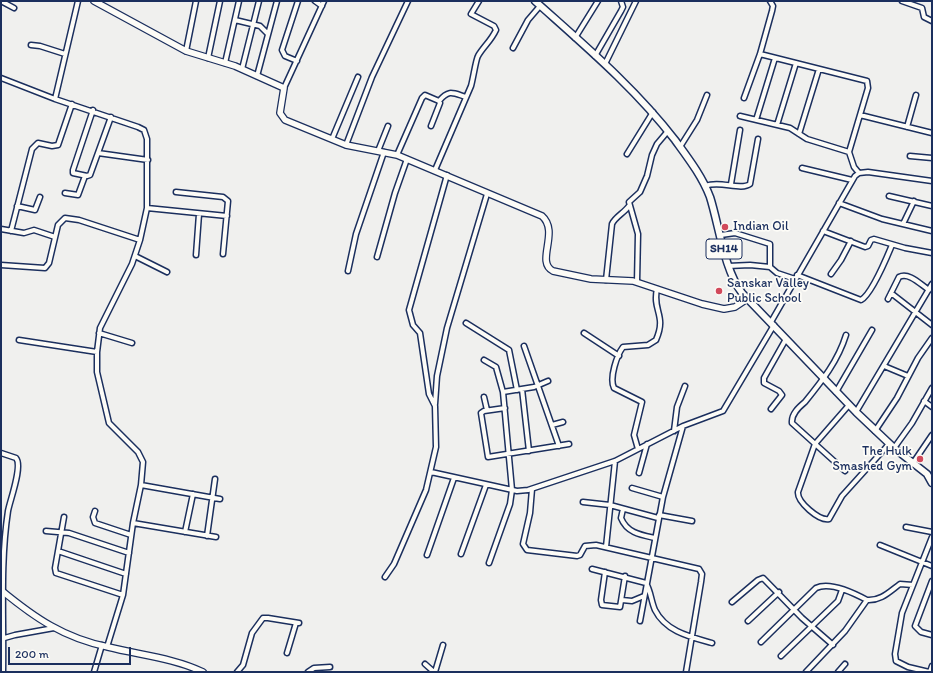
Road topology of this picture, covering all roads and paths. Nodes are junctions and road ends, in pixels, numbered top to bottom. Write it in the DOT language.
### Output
graph roads {
  1 [pos="1,1"];
  2 [pos="78,1"];
  3 [pos="94,1"];
  4 [pos="196,1"];
  5 [pos="220,1"];
  6 [pos="239,1"];
  7 [pos="259,1"];
  8 [pos="277,1"];
  9 [pos="298,1"];
  10 [pos="315,1"];
  11 [pos="324,1"];
  12 [pos="408,1"];
  13 [pos="479,1"];
  14 [pos="598,1"];
  15 [pos="621,1"];
  16 [pos="636,1"];
  17 [pos="770,1"];
  18 [pos="902,1"];
  19 [pos="537,3"];
  20 [pos="322,6"];
  21 [pos="14,8"];
  22 [pos="235,20"];
  23 [pos="932,21"];
  24 [pos="253,24"];
  25 [pos="268,34"];
  26 [pos="575,38"];
  27 [pos="32,45"];
  28 [pos="513,48"];
  29 [pos="186,51"];
  30 [pos="65,54"];
  31 [pos="760,54"];
  32 [pos="595,56"];
  33 [pos="208,58"];
  34 [pos="775,58"];
  35 [pos="296,61"];
  36 [pos="225,63"];
  37 [pos="796,63"];
  38 [pos="605,64"];
  39 [pos="819,69"];
  40 [pos="242,70"];
  41 [pos="258,76"];
  42 [pos="358,77"];
  43 [pos="1,78"];
  44 [pos="284,88"];
  45 [pos="707,95"];
  46 [pos="916,95"];
  47 [pos="466,97"];
  48 [pos="744,98"];
  49 [pos="55,99"];
  50 [pos="440,101"];
  51 [pos="72,104"];
  52 [pos="93,110"];
  53 [pos="653,112"];
  54 [pos="860,115"];
  55 [pos="740,116"];
  56 [pos="111,117"];
  57 [pos="756,120"];
  58 [pos="777,125"];
  59 [pos="388,126"];
  60 [pos="431,126"];
  61 [pos="908,127"];
  62 [pos="740,130"];
  63 [pos="668,131"];
  64 [pos="932,133"];
  65 [pos="799,134"];
  66 [pos="758,138"];
  67 [pos="332,139"];
  68 [pos="346,145"];
  69 [pos="680,147"];
  70 [pos="381,151"];
  71 [pos="849,152"];
  72 [pos="98,153"];
  73 [pos="627,154"];
  74 [pos="397,155"];
  75 [pos="910,156"];
  76 [pos="932,158"];
  77 [pos="408,159"];
  78 [pos="148,160"];
  79 [pos="802,168"];
  80 [pos="435,170"];
  81 [pos="859,173"];
  82 [pos="448,175"];
  83 [pos="85,176"];
  84 [pos="852,180"];
  85 [pos="932,181"];
  86 [pos="731,184"];
  87 [pos="706,186"];
  88 [pos="176,192"];
  89 [pos="65,193"];
  90 [pos="487,194"];
  91 [pos="889,196"];
  92 [pos="40,197"];
  93 [pos="914,201"];
  94 [pos="839,204"];
  95 [pos="18,206"];
  96 [pos="629,206"];
  97 [pos="932,206"];
  98 [pos="147,208"];
  99 [pos="199,214"];
  100 [pos="227,216"];
  101 [pos="903,224"];
  102 [pos="1,230"];
  103 [pos="932,230"];
  104 [pos="11,231"];
  105 [pos="823,231"];
  106 [pos="721,235"];
  107 [pos="55,237"];
  108 [pos="140,240"];
  109 [pos="851,241"];
  110 [pos="892,245"];
  111 [pos="932,253"];
  112 [pos="223,254"];
  113 [pos="196,255"];
  114 [pos="135,256"];
  115 [pos="376,257"];
  116 [pos="1,266"];
  117 [pos="728,266"];
  118 [pos="770,267"];
  119 [pos="348,271"];
  120 [pos="167,272"];
  121 [pos="830,274"];
  122 [pos="796,277"];
  123 [pos="606,280"];
  124 [pos="637,282"];
  125 [pos="932,284"];
  126 [pos="657,289"];
  127 [pos="929,290"];
  128 [pos="891,293"];
  129 [pos="747,298"];
  130 [pos="888,298"];
  131 [pos="915,312"];
  132 [pos="466,323"];
  133 [pos="772,323"];
  134 [pos="932,325"];
  135 [pos="872,330"];
  136 [pos="99,332"];
  137 [pos="584,333"];
  138 [pos="846,335"];
  139 [pos="787,338"];
  140 [pos="932,338"];
  141 [pos="19,340"];
  142 [pos="132,343"];
  143 [pos="524,346"];
  144 [pos="97,352"];
  145 [pos="619,356"];
  146 [pos="484,360"];
  147 [pos="884,366"];
  148 [pos="908,376"];
  149 [pos="824,380"];
  150 [pos="548,381"];
  151 [pos="539,386"];
  152 [pos="685,386"];
  153 [pos="932,388"];
  154 [pos="520,390"];
  155 [pos="503,392"];
  156 [pos="836,392"];
  157 [pos="484,397"];
  158 [pos="924,401"];
  159 [pos="849,405"];
  160 [pos="435,406"];
  161 [pos="932,407"];
  162 [pos="504,408"];
  163 [pos="772,409"];
  164 [pos="487,410"];
  165 [pos="856,412"];
  166 [pos="563,422"];
  167 [pos="552,425"];
  168 [pos="683,426"];
  169 [pos="875,431"];
  170 [pos="674,432"];
  171 [pos="932,435"];
  172 [pos="569,444"];
  173 [pos="647,444"];
  174 [pos="815,444"];
  175 [pos="559,446"];
  176 [pos="892,446"];
  177 [pos="638,449"];
  178 [pos="529,451"];
  179 [pos="1,454"];
  180 [pos="509,455"];
  181 [pos="615,461"];
  182 [pos="913,462"];
  183 [pos="845,471"];
  184 [pos="431,472"];
  185 [pos="640,473"];
  186 [pos="454,478"];
  187 [pos="215,479"];
  188 [pos="932,483"];
  189 [pos="141,485"];
  190 [pos="486,485"];
  191 [pos="632,488"];
  192 [pos="532,489"];
  193 [pos="512,490"];
  194 [pos="193,494"];
  195 [pos="663,497"];
  196 [pos="212,498"];
  197 [pos="220,499"];
  198 [pos="583,502"];
  199 [pos="610,505"];
  200 [pos="623,509"];
  201 [pos="94,511"];
  202 [pos="64,517"];
  203 [pos="658,517"];
  204 [pos="692,521"];
  205 [pos="133,523"];
  206 [pos="906,527"];
  207 [pos="46,531"];
  208 [pos="61,531"];
  209 [pos="184,532"];
  210 [pos="932,532"];
  211 [pos="131,534"];
  212 [pos="207,536"];
  213 [pos="932,537"];
  214 [pos="216,538"];
  215 [pos="655,538"];
  216 [pos="880,545"];
  217 [pos="606,547"];
  218 [pos="58,550"];
  219 [pos="129,553"];
  220 [pos="461,554"];
  221 [pos="428,555"];
  222 [pos="651,558"];
  223 [pos="923,561"];
  224 [pos="489,563"];
  225 [pos="932,566"];
  226 [pos="592,569"];
  227 [pos="604,572"];
  228 [pos="126,574"];
  229 [pos="625,576"];
  230 [pos="385,577"];
  231 [pos="932,581"];
  232 [pos="646,583"];
  233 [pos="913,585"];
  234 [pos="1,590"];
  235 [pos="842,590"];
  236 [pos="779,592"];
  237 [pos="123,595"];
  238 [pos="644,596"];
  239 [pos="622,600"];
  240 [pos="867,600"];
  241 [pos="732,602"];
  242 [pos="795,609"];
  243 [pos="640,621"];
  244 [pos="748,621"];
  245 [pos="812,626"];
  246 [pos="54,628"];
  247 [pos="932,635"];
  248 [pos="2,638"];
  249 [pos="692,638"];
  250 [pos="761,642"];
  251 [pos="712,643"];
  252 [pos="833,644"];
  253 [pos="443,645"];
  254 [pos="104,646"];
  255 [pos="287,653"];
  256 [pos="781,656"];
  257 [pos="425,664"];
  258 [pos="845,664"];
  259 [pos="932,666"];
  260 [pos="330,667"];
  261 [pos="2,672"];
  262 [pos="94,672"];
  263 [pos="203,672"];
  264 [pos="238,672"];
  265 [pos="308,672"];
  266 [pos="435,672"];
  267 [pos="686,672"];
  268 [pos="806,672"];
  269 [pos="838,672"];
  270 [pos="930,672"];
  1 -- 21 [label="street"];
  2 -- 30 [label="street"];
  3 -- 29 [label="street"];
  4 -- 29 [label="street"];
  5 -- 33 [label="street"];
  6 -- 22 [label="street"];
  7 -- 24 [label="street"];
  8 -- 25 [label="street"];
  9 -- 35 [label="street"];
  10 -- 20 [label="street"];
  11 -- 20 [label="street"];
  12 -- 68 [label="street"];
  13 -- 47 [label="street"];
  14 -- 26 [label="street"];
  15 -- 32 [label="street"];
  16 -- 38 [label="street"];
  17 -- 31 [label="street"];
  18 -- 23 [label="street"];
  19 -- 26 [label="main road, SH14 / SH14"];
  19 -- 28 [label="street"];
  20 -- 35 [label="street"];
  22 -- 24 [label="street"];
  22 -- 36 [label="street"];
  24 -- 25 [label="street"];
  24 -- 40 [label="street"];
  25 -- 41 [label="street"];
  26 -- 32 [label="main road, SH14 / SH14"];
  27 -- 30 [label="street"];
  29 -- 33 [label="street"];
  30 -- 49 [label="street"];
  31 -- 34 [label="street"];
  31 -- 48 [label="street"];
  32 -- 38 [label="main road, SH14 / SH14"];
  33 -- 36 [label="street"];
  34 -- 37 [label="street"];
  34 -- 57 [label="street"];
  35 -- 44 [label="street"];
  36 -- 40 [label="street"];
  37 -- 39 [label="street"];
  37 -- 58 [label="street"];
  38 -- 53 [label="main road, SH14 / SH14"];
  39 -- 54 [label="street"];
  39 -- 65 [label="street"];
  40 -- 41 [label="street"];
  41 -- 44 [label="street"];
  42 -- 67 [label="street"];
  43 -- 49 [label="street"];
  44 -- 67 [label="street"];
  45 -- 69 [label="street"];
  46 -- 61 [label="street"];
  47 -- 50 [label="street"];
  47 -- 80 [label="street"];
  49 -- 51 [label="street"];
  50 -- 60 [label="street"];
  50 -- 74 [label="street"];
  51 -- 52 [label="street"];
  51 -- 95 [label="street"];
  52 -- 56 [label="street"];
  52 -- 83 [label="street"];
  53 -- 63 [label="main road, SH14 / SH14"];
  53 -- 73 [label="street"];
  54 -- 61 [label="street"];
  54 -- 71 [label="street"];
  55 -- 57 [label="street"];
  56 -- 72 [label="street"];
  56 -- 78 [label="street"];
  57 -- 58 [label="street"];
  58 -- 65 [label="street"];
  59 -- 70 [label="street"];
  61 -- 64 [label="street"];
  62 -- 86 [label="street"];
  63 -- 69 [label="main road, SH14 / SH14"];
  63 -- 96 [label="street"];
  65 -- 71 [label="street"];
  66 -- 86 [label="street"];
  67 -- 68 [label="street"];
  68 -- 70 [label="street"];
  69 -- 87 [label="main road, SH14 / SH14"];
  70 -- 74 [label="street"];
  70 -- 119 [label="street"];
  71 -- 81 [label="street"];
  72 -- 78 [label="street"];
  72 -- 83 [label="street"];
  74 -- 77 [label="street"];
  75 -- 76 [label="street"];
  77 -- 80 [label="street"];
  77 -- 115 [label="street"];
  78 -- 98 [label="street"];
  79 -- 84 [label="street"];
  80 -- 82 [label="street"];
  81 -- 84 [label="street"];
  81 -- 85 [label="street"];
  82 -- 90 [label="street"];
  82 -- 160 [label="street"];
  83 -- 89 [label="street"];
  84 -- 94 [label="street"];
  86 -- 87 [label="street"];
  87 -- 106 [label="main road, SH14 / SH14"];
  88 -- 100 [label="street"];
  90 -- 123 [label="street"];
  90 -- 160 [label="street"];
  91 -- 93 [label="street"];
  92 -- 95 [label="street"];
  93 -- 97 [label="street"];
  93 -- 101 [label="street"];
  94 -- 101 [label="street"];
  94 -- 105 [label="street"];
  95 -- 104 [label="street"];
  96 -- 123 [label="street"];
  96 -- 124 [label="street"];
  98 -- 99 [label="street"];
  98 -- 108 [label="street"];
  99 -- 100 [label="street"];
  99 -- 113 [label="street"];
  100 -- 112 [label="street"];
  101 -- 103 [label="street"];
  102 -- 104 [label="street"];
  104 -- 107 [label="street"];
  105 -- 109 [label="street"];
  105 -- 122 [label="street"];
  106 -- 117 [label="main road, SH14 / SH14"];
  106 -- 118 [label="street"];
  107 -- 108 [label="street"];
  107 -- 116 [label="street"];
  108 -- 114 [label="street"];
  109 -- 110 [label="street"];
  109 -- 121 [label="street"];
  110 -- 111 [label="street"];
  110 -- 122 [label="street"];
  114 -- 120 [label="street"];
  114 -- 136 [label="street"];
  117 -- 118 [label="street"];
  117 -- 129 [label="main road, SH14 / SH14"];
  118 -- 122 [label="street"];
  122 -- 133 [label="street"];
  123 -- 124 [label="street"];
  124 -- 126 [label="street"];
  125 -- 127 [label="street"];
  126 -- 129 [label="street"];
  126 -- 145 [label="street"];
  127 -- 128 [label="street"];
  127 -- 131 [label="street"];
  128 -- 130 [label="street"];
  128 -- 131 [label="street"];
  129 -- 133 [label="main road, SH14 / SH14"];
  131 -- 134 [label="street"];
  131 -- 147 [label="street"];
  132 -- 154 [label="street"];
  133 -- 139 [label="main road, SH14 / SH14"];
  133 -- 168 [label="street"];
  135 -- 156 [label="street"];
  136 -- 142 [label="street"];
  136 -- 144 [label="street"];
  137 -- 145 [label="street"];
  138 -- 149 [label="street"];
  139 -- 149 [label="main road, SH14 / SH14"];
  139 -- 163 [label="street"];
  140 -- 148 [label="street"];
  141 -- 144 [label="street"];
  143 -- 151 [label="street"];
  144 -- 189 [label="street"];
  145 -- 177 [label="street"];
  146 -- 155 [label="street"];
  147 -- 148 [label="street"];
  147 -- 165 [label="street"];
  148 -- 169 [label="street"];
  149 -- 156 [label="main road, SH14 / SH14"];
  149 -- 174 [label="street"];
  150 -- 151 [label="street"];
  151 -- 154 [label="street"];
  151 -- 167 [label="street"];
  152 -- 170 [label="street"];
  153 -- 158 [label="street"];
  154 -- 155 [label="street"];
  154 -- 178 [label="street"];
  155 -- 162 [label="street"];
  156 -- 159 [label="main road, SH14 / SH14"];
  157 -- 164 [label="street"];
  158 -- 161 [label="street"];
  158 -- 176 [label="street"];
  159 -- 165 [label="main road, SH14 / SH14"];
  159 -- 174 [label="street"];
  160 -- 184 [label="street"];
  162 -- 164 [label="street"];
  162 -- 180 [label="street"];
  164 -- 180 [label="street"];
  165 -- 169 [label="main road, SH14 / SH14"];
  166 -- 167 [label="street"];
  167 -- 175 [label="street"];
  168 -- 170 [label="street"];
  168 -- 195 [label="street"];
  169 -- 176 [label="main road, SH14 / SH14"];
  170 -- 173 [label="street"];
  171 -- 182 [label="street"];
  172 -- 175 [label="street"];
  173 -- 177 [label="street"];
  173 -- 185 [label="street"];
  174 -- 176 [label="street"];
  174 -- 183 [label="street"];
  175 -- 178 [label="street"];
  176 -- 182 [label="main road, SH14 / SH14"];
  177 -- 181 [label="street"];
  178 -- 180 [label="street"];
  179 -- 234 [label="street"];
  180 -- 193 [label="street"];
  181 -- 192 [label="street"];
  181 -- 199 [label="street"];
  182 -- 188 [label="main road, SH14 / SH14"];
  184 -- 186 [label="street"];
  184 -- 230 [label="street"];
  186 -- 190 [label="street"];
  186 -- 221 [label="street"];
  187 -- 196 [label="street"];
  189 -- 194 [label="street"];
  189 -- 205 [label="street"];
  190 -- 193 [label="street"];
  190 -- 220 [label="street"];
  191 -- 195 [label="street"];
  192 -- 193 [label="street"];
  192 -- 217 [label="street"];
  193 -- 224 [label="street"];
  194 -- 196 [label="street"];
  194 -- 209 [label="street"];
  195 -- 203 [label="street"];
  196 -- 197 [label="street"];
  196 -- 212 [label="street"];
  198 -- 199 [label="street"];
  199 -- 200 [label="street"];
  199 -- 217 [label="street"];
  200 -- 203 [label="street"];
  200 -- 215 [label="street"];
  201 -- 211 [label="street"];
  202 -- 208 [label="street"];
  203 -- 204 [label="street"];
  203 -- 215 [label="street"];
  205 -- 209 [label="street"];
  205 -- 211 [label="street"];
  206 -- 210 [label="street"];
  207 -- 208 [label="street"];
  208 -- 218 [label="street"];
  208 -- 219 [label="street"];
  209 -- 212 [label="street"];
  211 -- 219 [label="street"];
  212 -- 214 [label="street"];
  213 -- 223 [label="street"];
  215 -- 222 [label="street"];
  216 -- 223 [label="street"];
  217 -- 222 [label="street"];
  218 -- 228 [label="street"];
  218 -- 237 [label="street"];
  219 -- 228 [label="street"];
  222 -- 232 [label="street"];
  222 -- 249 [label="street"];
  223 -- 225 [label="street"];
  223 -- 233 [label="street"];
  226 -- 227 [label="street"];
  227 -- 229 [label="street"];
  227 -- 239 [label="street"];
  228 -- 237 [label="street"];
  229 -- 232 [label="street"];
  229 -- 239 [label="street"];
  231 -- 247 [label="street"];
  232 -- 238 [label="street"];
  232 -- 249 [label="street"];
  233 -- 240 [label="street"];
  233 -- 270 [label="street"];
  234 -- 246 [label="street"];
  234 -- 248 [label="street"];
  235 -- 240 [label="street"];
  235 -- 242 [label="street"];
  235 -- 245 [label="street"];
  236 -- 241 [label="street"];
  236 -- 242 [label="street"];
  236 -- 244 [label="street"];
  237 -- 254 [label="street"];
  238 -- 239 [label="street"];
  238 -- 243 [label="street"];
  240 -- 252 [label="street"];
  242 -- 245 [label="street"];
  242 -- 250 [label="street"];
  245 -- 252 [label="street"];
  245 -- 256 [label="street"];
  246 -- 248 [label="street"];
  246 -- 254 [label="street"];
  248 -- 261 [label="street"];
  249 -- 251 [label="street"];
  249 -- 267 [label="street"];
  252 -- 268 [label="street"];
  253 -- 266 [label="street"];
  254 -- 262 [label="street"];
  254 -- 263 [label="street"];
  255 -- 264 [label="street"];
  257 -- 266 [label="street"];
  258 -- 269 [label="street"];
  259 -- 270 [label="street"];
  260 -- 265 [label="street"];
}
